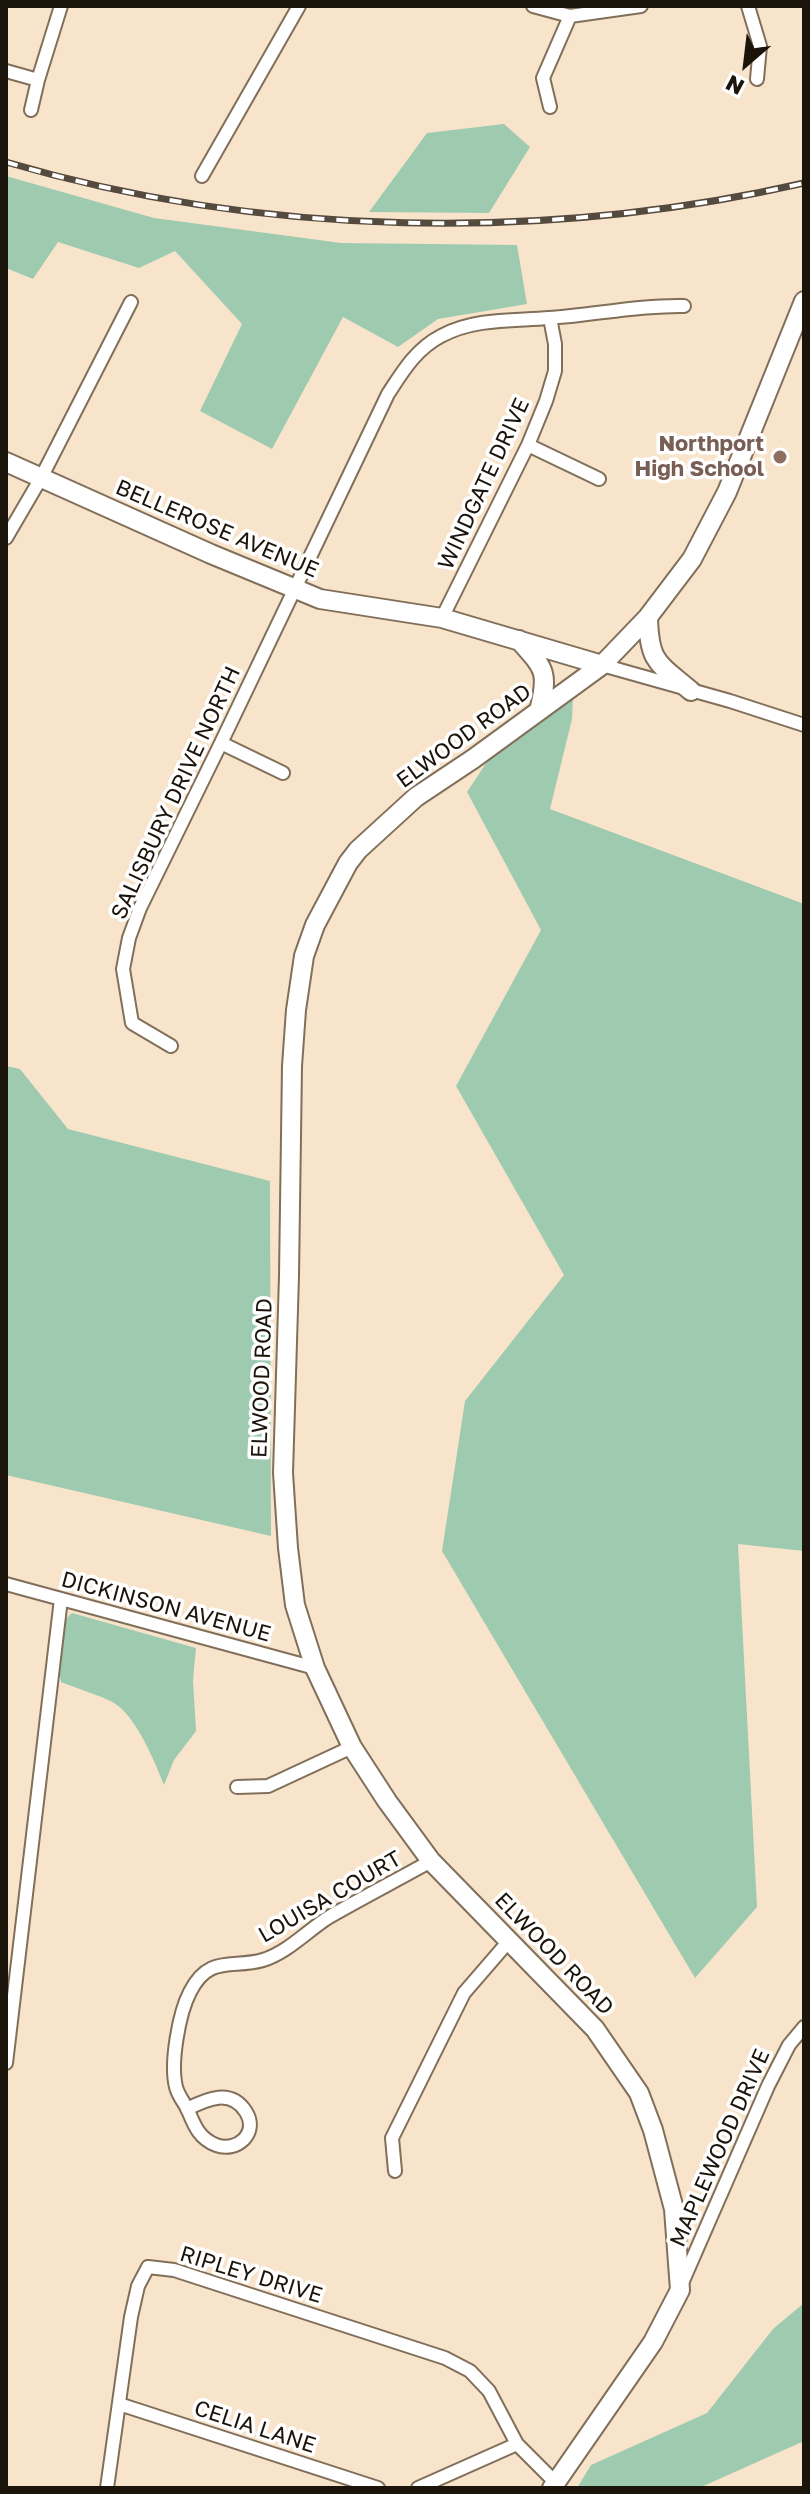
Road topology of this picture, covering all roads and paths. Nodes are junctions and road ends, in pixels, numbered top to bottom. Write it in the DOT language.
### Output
graph roads {
  1 [pos="61,6"];
  2 [pos="299,6"];
  3 [pos="533,6"];
  4 [pos="638,6"];
  5 [pos="748,6"];
  6 [pos="570,16"];
  7 [pos="6,71"];
  8 [pos="757,79"];
  9 [pos="38,80"];
  10 [pos="550,107"];
  11 [pos="31,110"];
  12 [pos="202,176"];
  13 [pos="804,301"];
  14 [pos="131,302"];
  15 [pos="684,306"];
  16 [pos="550,318"];
  17 [pos="528,445"];
  18 [pos="6,462"];
  19 [pos="41,478"];
  20 [pos="599,479"];
  21 [pos="6,538"];
  22 [pos="295,590"];
  23 [pos="648,617"];
  24 [pos="442,618"];
  25 [pos="519,640"];
  26 [pos="602,665"];
  27 [pos="691,691"];
  28 [pos="539,711"];
  29 [pos="804,725"];
  30 [pos="221,743"];
  31 [pos="283,773"];
  32 [pos="171,1046"];
  33 [pos="6,1584"];
  34 [pos="61,1599"];
  35 [pos="315,1668"];
  36 [pos="352,1747"];
  37 [pos="237,1787"];
  38 [pos="431,1861"];
  39 [pos="508,1942"];
  40 [pos="804,2027"];
  41 [pos="6,2063"];
  42 [pos="187,2109"];
  43 [pos="395,2171"];
  44 [pos="680,2290"];
  45 [pos="119,2404"];
  46 [pos="517,2444"];
  47 [pos="554,2485"];
  48 [pos="107,2488"];
  49 [pos="378,2488"];
  50 [pos="418,2488"];
  1 -- 9 [label="street"];
  2 -- 12 [label="street"];
  3 -- 6 [label="street"];
  4 -- 6 [label="street"];
  5 -- 8 [label="street"];
  6 -- 10 [label="street"];
  7 -- 9 [label="street"];
  9 -- 11 [label="street"];
  13 -- 23 [label="main road, ELWOOD ROAD"];
  14 -- 19 [label="street"];
  15 -- 16 [label="street, SALISBURY DRIVE NORTH"];
  16 -- 17 [label="street, WINDGATE DRIVE"];
  16 -- 22 [label="street, SALISBURY DRIVE NORTH"];
  17 -- 20 [label="street"];
  17 -- 24 [label="street, WINDGATE DRIVE"];
  18 -- 19 [label="main road, BELLEROSE AVENUE"];
  19 -- 21 [label="street"];
  19 -- 22 [label="main road, BELLEROSE AVENUE"];
  22 -- 24 [label="main road, BELLEROSE AVENUE"];
  22 -- 30 [label="street, SALISBURY DRIVE NORTH"];
  23 -- 26 [label="main road, ELWOOD ROAD"];
  23 -- 27 [label="main road"];
  24 -- 25 [label="main road, BELLEROSE AVENUE"];
  25 -- 26 [label="main road, BELLEROSE AVENUE"];
  25 -- 28 [label="main road"];
  26 -- 27 [label="street"];
  26 -- 28 [label="main road, ELWOOD ROAD"];
  27 -- 29 [label="street"];
  28 -- 35 [label="main road, ELWOOD ROAD"];
  30 -- 31 [label="street"];
  30 -- 32 [label="street, SALISBURY DRIVE NORTH"];
  33 -- 34 [label="street, DICKINSON AVENUE"];
  34 -- 35 [label="street, DICKINSON AVENUE"];
  34 -- 41 [label="street"];
  35 -- 36 [label="main road, ELWOOD ROAD"];
  36 -- 37 [label="street"];
  36 -- 38 [label="main road, ELWOOD ROAD"];
  38 -- 39 [label="main road, ELWOOD ROAD"];
  38 -- 42 [label="street, LOUISA COURT"];
  39 -- 43 [label="street"];
  39 -- 44 [label="main road, ELWOOD ROAD"];
  40 -- 44 [label="street, MAPLEWOOD DRIVE"];
  42 -- 42 [label="street, LOUISA COURT"];
  44 -- 47 [label="main road"];
  45 -- 46 [label="street, RIPLEY DRIVE"];
  45 -- 48 [label="street, RIPLEY DRIVE"];
  45 -- 49 [label="street, CELIA LANE"];
  46 -- 47 [label="street, RIPLEY DRIVE"];
  46 -- 50 [label="street"];
}
